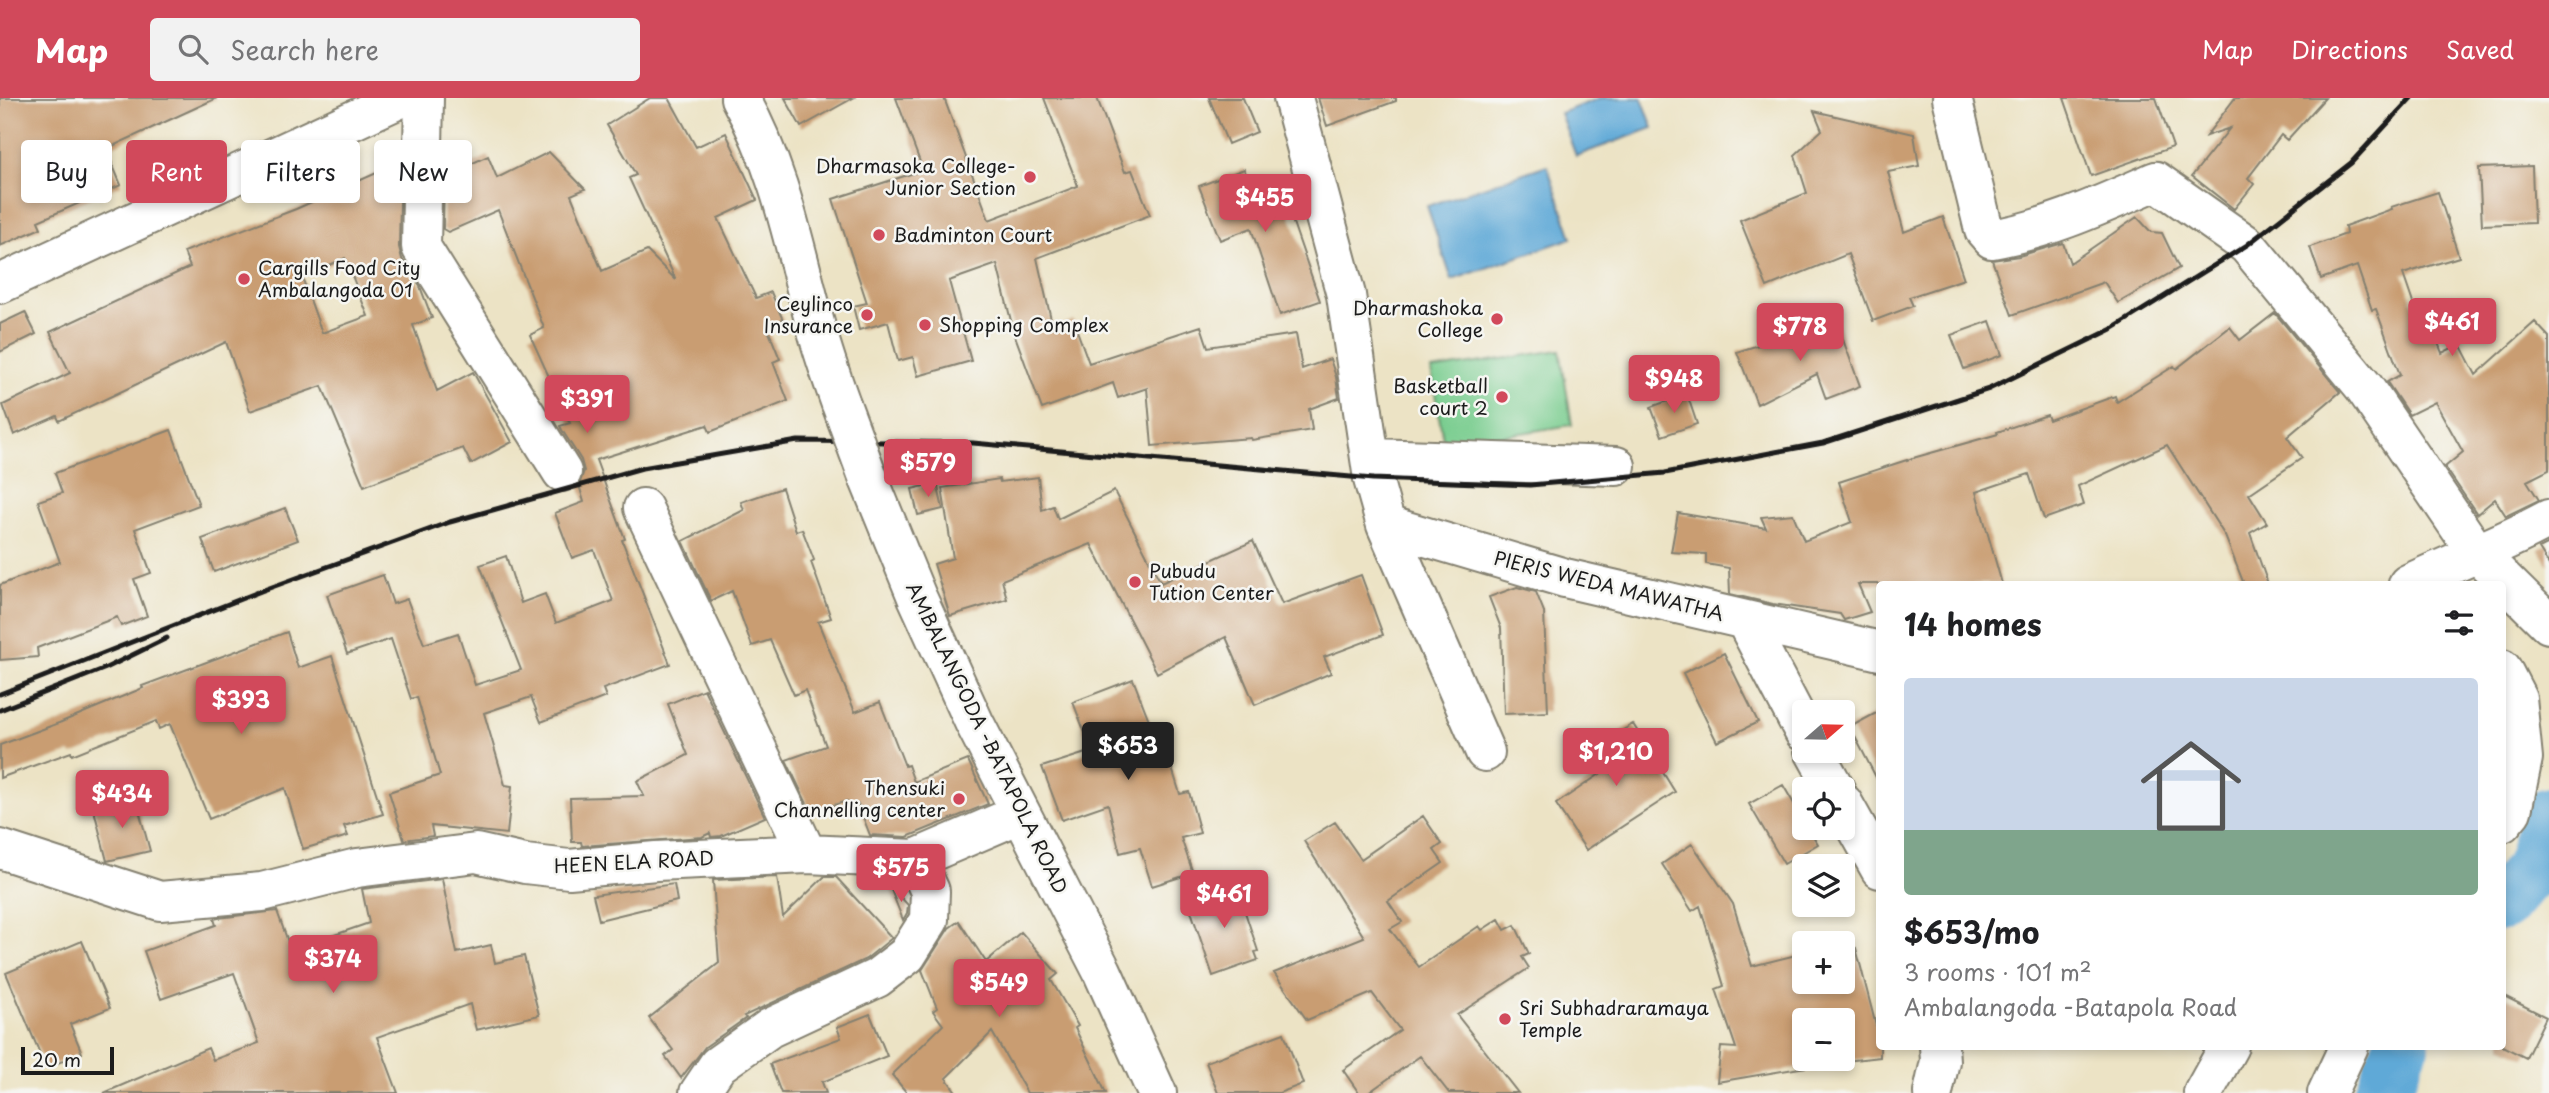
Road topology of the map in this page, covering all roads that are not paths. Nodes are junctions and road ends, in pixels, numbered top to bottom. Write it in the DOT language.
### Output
graph roads {
  1 [pos="401,98"];
  2 [pos="424,98"];
  3 [pos="740,98"];
  4 [pos="1293,98"];
  5 [pos="1952,98"];
  6 [pos="0,284"];
  7 [pos="1616,466"];
  8 [pos="1372,468"];
  9 [pos="562,472"];
  10 [pos="643,508"];
  11 [pos="2549,519"];
  12 [pos="1386,525"];
  13 [pos="2476,552"];
  14 [pos="2414,581"];
  15 [pos="2495,581"];
  16 [pos="2511,606"];
  17 [pos="1745,620"];
  18 [pos="2549,624"];
  19 [pos="1876,650"];
  20 [pos="2506,677"];
  21 [pos="1792,709"];
  22 [pos="1485,752"];
  23 [pos="1020,814"];
  24 [pos="2506,818"];
  25 [pos="1855,824"];
  26 [pos="0,849"];
  27 [pos="807,853"];
  28 [pos="915,859"];
  29 [pos="1876,862"];
  30 [pos="1939,1050"];
  31 [pos="2227,1050"];
  32 [pos="2347,1050"];
  33 [pos="699,1093"];
  34 [pos="1157,1093"];
  35 [pos="1933,1093"];
  36 [pos="2203,1093"];
  37 [pos="2327,1093"];
  1 -- 6 [label="main road"];
  2 -- 9 [label="main road"];
  3 -- 23 [label="main road, AMBALANGODA -BATAPOLA ROAD, bridge"];
  4 -- 8 [label="main road"];
  5 -- 13 [label="main road"];
  7 -- 8 [label="main road"];
  8 -- 12 [label="main road"];
  10 -- 27 [label="main road"];
  11 -- 13 [label="main road"];
  12 -- 17 [label="main road, PIERIS WEDA MAWATHA"];
  12 -- 22 [label="main road"];
  13 -- 14 [label="main road"];
  13 -- 15 [label="main road"];
  16 -- 18 [label="main road"];
  17 -- 19 [label="main road, PIERIS WEDA MAWATHA"];
  17 -- 21 [label="main road"];
  20 -- 24 [label="main road"];
  23 -- 28 [label="main road, HEEN ELA ROAD"];
  23 -- 34 [label="main road, AMBALANGODA -BATAPOLA ROAD"];
  25 -- 29 [label="main road"];
  26 -- 27 [label="main road, HEEN ELA ROAD"];
  27 -- 28 [label="main road, HEEN ELA ROAD"];
  28 -- 33 [label="main road"];
  30 -- 35 [label="main road"];
  31 -- 36 [label="main road"];
  32 -- 37 [label="main road"];
}
